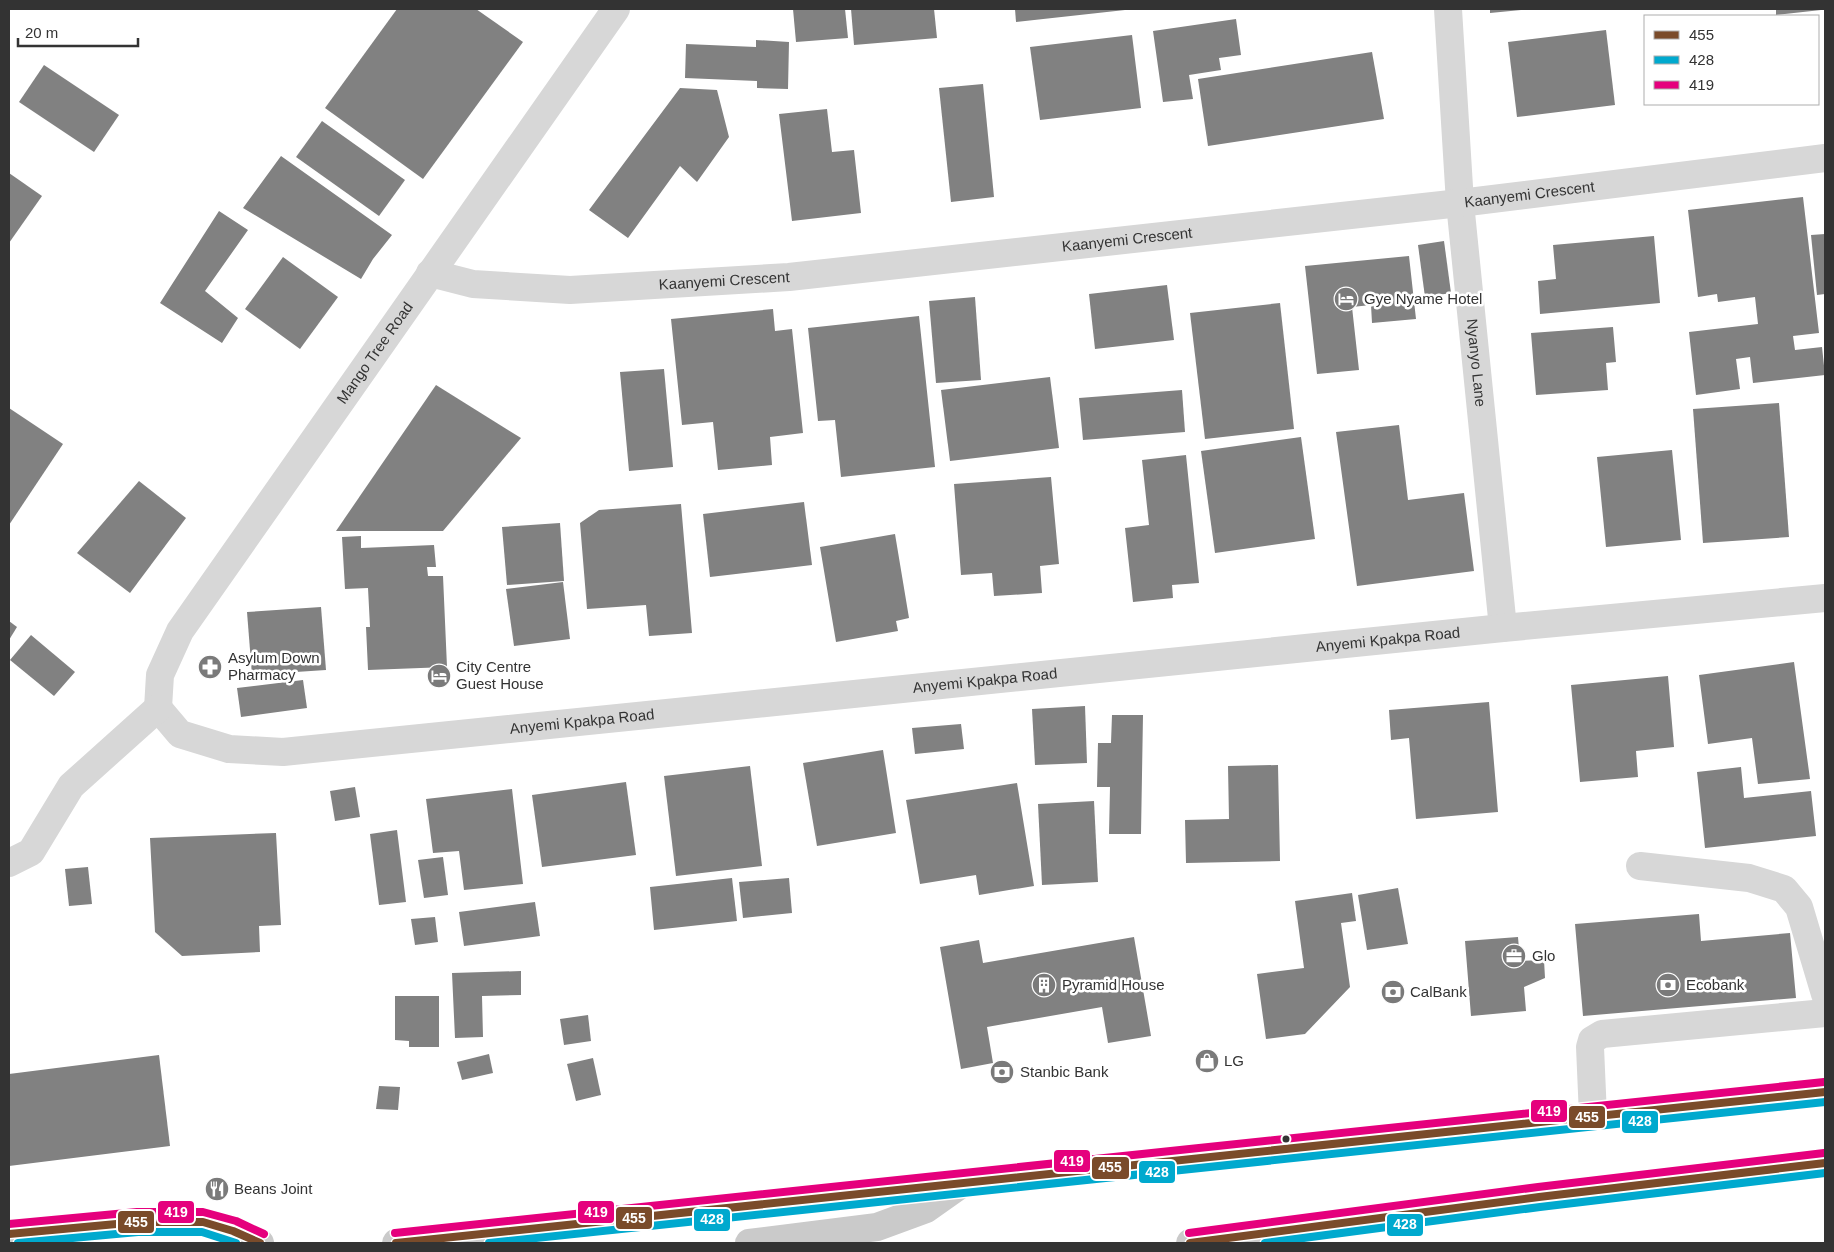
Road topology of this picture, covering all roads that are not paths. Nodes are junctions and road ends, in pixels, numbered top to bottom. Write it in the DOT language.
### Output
graph roads {
  1 [pos="616,9"];
  2 [pos="1448,9"];
  3 [pos="1825,158"];
  4 [pos="1460,203"];
  5 [pos="430,273"];
  6 [pos="1825,598"];
  7 [pos="1503,628"];
  8 [pos="158,708"];
  9 [pos="9,863"];
  10 [pos="1640,866"];
  11 [pos="1825,994"];
  12 [pos="1825,1013"];
  13 [pos="1825,1092"];
  14 [pos="1593,1116"];
  15 [pos="1825,1163"];
  16 [pos="964,1183"];
  17 [pos="9,1234"];
  18 [pos="260,1243"];
  19 [pos="396,1243"];
  20 [pos="750,1243"];
  21 [pos="1190,1243"];
  1 -- 5 [label="street, Mango Tree Road"];
  2 -- 4 [label="street, Nyanyo Lane"];
  3 -- 4 [label="street, Kaanyemi Crescent"];
  4 -- 5 [label="street, Kaanyemi Crescent"];
  4 -- 7 [label="street, Nyanyo Lane"];
  5 -- 8 [label="street, Mango Tree Road"];
  6 -- 7 [label="street, Anyemi Kpakpa Road"];
  7 -- 8 [label="street, Anyemi Kpakpa Road"];
  8 -- 9 [label="street"];
  10 -- 11 [label="street"];
  12 -- 14 [label="street"];
  13 -- 14 [label="main road"];
  14 -- 16 [label="main road"];
  15 -- 21 [label="main road"];
  16 -- 19 [label="main road"];
  16 -- 20 [label="main road"];
  17 -- 18 [label="main road"];
}
